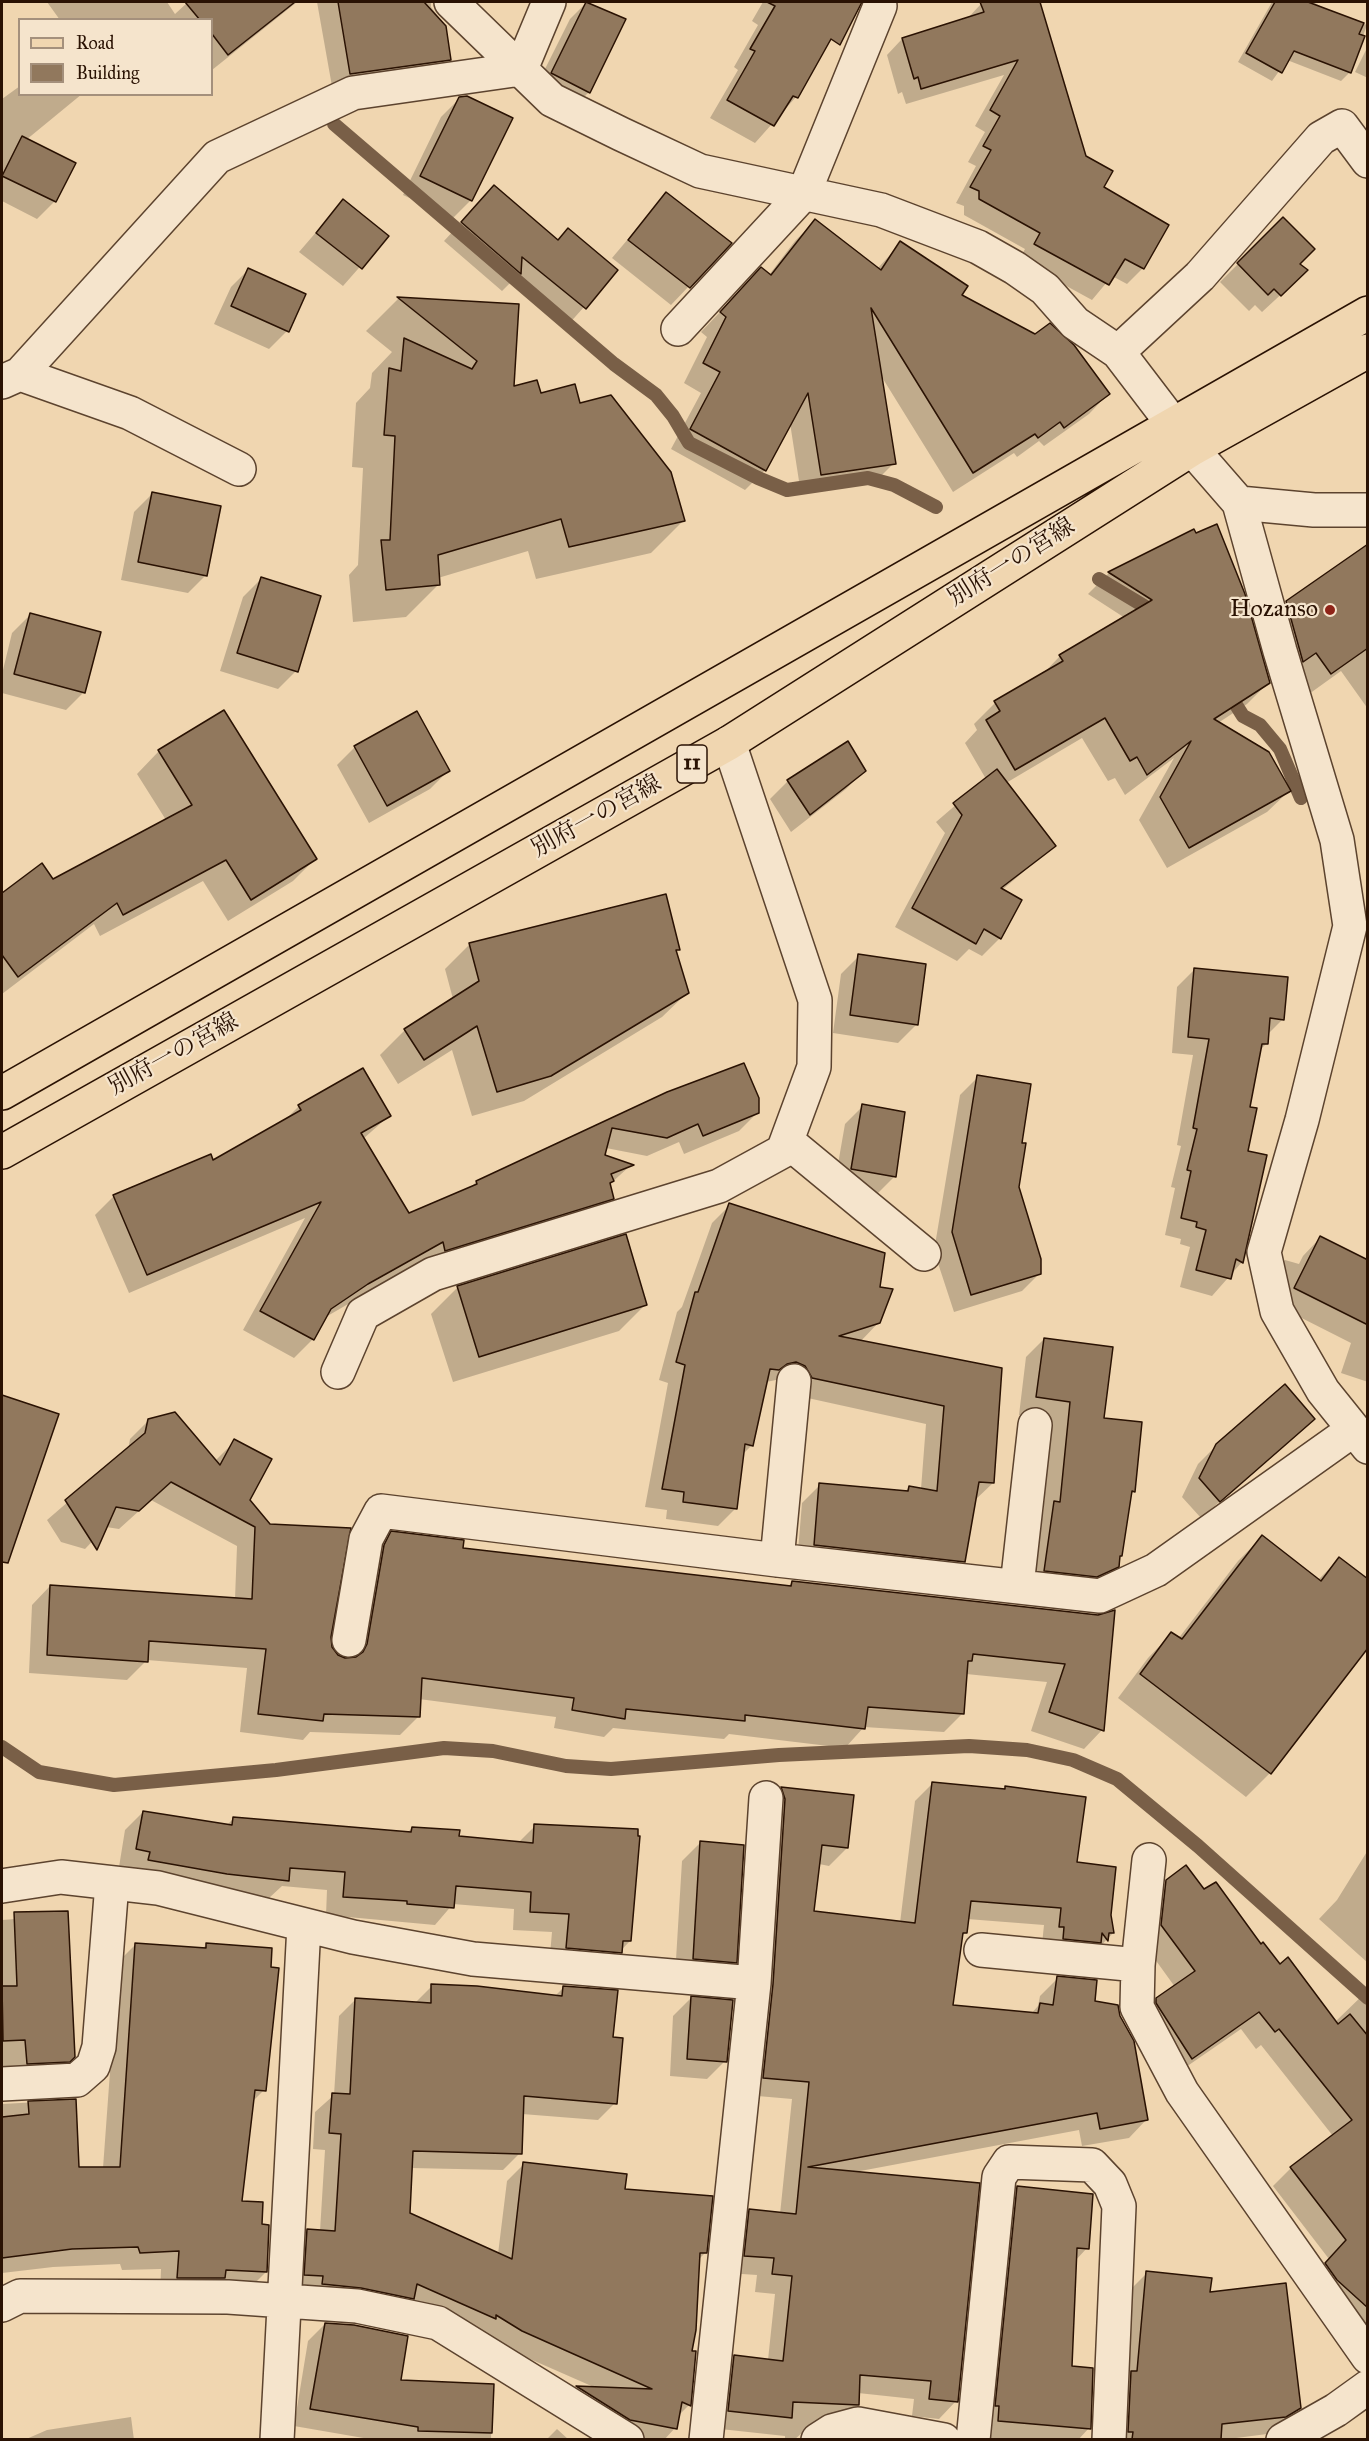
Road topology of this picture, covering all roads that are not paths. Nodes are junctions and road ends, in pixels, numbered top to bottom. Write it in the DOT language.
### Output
graph roads {
  1 [pos="451,2"];
  2 [pos="549,2"];
  3 [pos="880,6"];
  4 [pos="521,69"];
  5 [pos="1368,161"];
  6 [pos="804,193"];
  7 [pos="1368,313"];
  8 [pos="678,328"];
  9 [pos="1368,351"];
  10 [pos="1118,352"];
  11 [pos="11,378"];
  12 [pos="1184,436"];
  13 [pos="239,469"];
  14 [pos="1239,502"];
  15 [pos="1368,510"];
  16 [pos="729,742"];
  17 [pos="2,1093"];
  18 [pos="787,1142"];
  19 [pos="2,1152"];
  20 [pos="924,1254"];
  21 [pos="338,1372"];
  22 [pos="794,1381"];
  23 [pos="1035,1425"];
  24 [pos="1360,1438"];
  25 [pos="777,1560"];
  26 [pos="1017,1587"];
  27 [pos="348,1640"];
  28 [pos="766,1798"];
  29 [pos="1149,1860"];
  30 [pos="112,1883"];
  31 [pos="2,1886"];
  32 [pos="304,1925"];
  33 [pos="981,1950"];
  34 [pos="1138,1965"];
  35 [pos="754,1983"];
  36 [pos="2,2084"];
  37 [pos="285,2302"];
  38 [pos="2,2305"];
  39 [pos="1368,2357"];
  40 [pos="1364,2398"];
  41 [pos="277,2439"];
  42 [pos="627,2439"];
  43 [pos="706,2439"];
  44 [pos="818,2439"];
  45 [pos="944,2439"];
  46 [pos="973,2439"];
  47 [pos="1109,2439"];
  48 [pos="1283,2439"];
  1 -- 4 [label="street"];
  2 -- 4 [label="street"];
  3 -- 6 [label="street"];
  4 -- 6 [label="street"];
  4 -- 11 [label="street"];
  5 -- 10 [label="street"];
  6 -- 8 [label="street"];
  6 -- 10 [label="street"];
  7 -- 12 [label="main road, 別府一の宮線 / 11"];
  9 -- 12 [label="main road, 別府一の宮線 / 11"];
  10 -- 12 [label="street"];
  11 -- 13 [label="street"];
  12 -- 14 [label="street"];
  12 -- 16 [label="main road, 別府一の宮線 / 11"];
  12 -- 17 [label="main road, 別府一の宮線 / 11"];
  14 -- 15 [label="street"];
  14 -- 24 [label="street"];
  16 -- 18 [label="street"];
  16 -- 19 [label="main road, 別府一の宮線 / 11"];
  18 -- 20 [label="street"];
  18 -- 21 [label="street"];
  22 -- 25 [label="street"];
  23 -- 26 [label="street"];
  24 -- 26 [label="street"];
  25 -- 26 [label="street"];
  25 -- 27 [label="street"];
  28 -- 35 [label="street"];
  29 -- 34 [label="street"];
  30 -- 31 [label="street"];
  30 -- 32 [label="street"];
  30 -- 36 [label="street"];
  32 -- 35 [label="street"];
  32 -- 37 [label="street"];
  33 -- 34 [label="street"];
  34 -- 39 [label="street"];
  35 -- 43 [label="street"];
  37 -- 38 [label="street"];
  37 -- 41 [label="street"];
  37 -- 42 [label="street"];
  40 -- 48 [label="street"];
  44 -- 45 [label="street"];
  46 -- 47 [label="street"];
}
